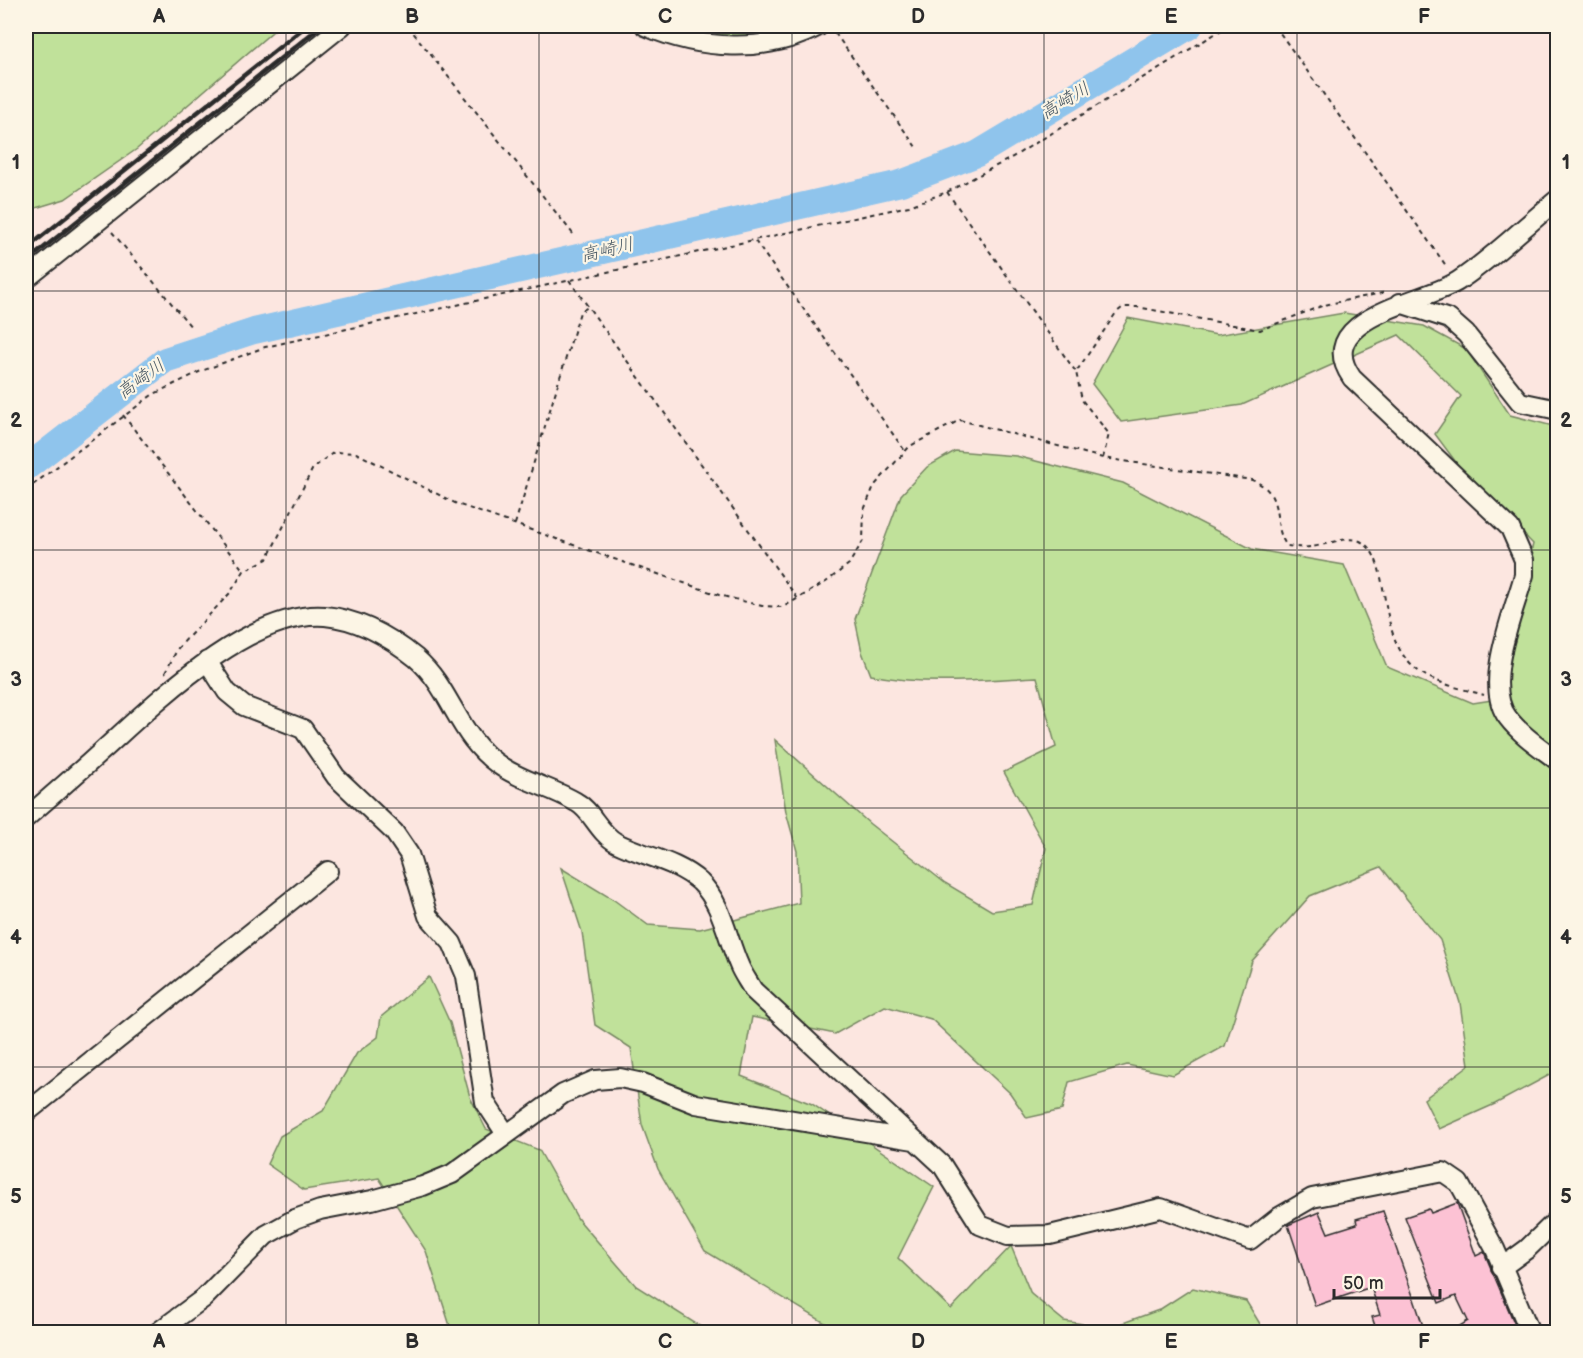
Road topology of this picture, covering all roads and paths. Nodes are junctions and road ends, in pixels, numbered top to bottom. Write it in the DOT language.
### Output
graph roads {
  1 [pos="342,26"];
  2 [pos="408,26"];
  3 [pos="645,26"];
  4 [pos="819,26"];
  5 [pos="829,26"];
  6 [pos="1228,26"];
  7 [pos="1275,26"];
  8 [pos="916,147"];
  9 [pos="947,192"];
  10 [pos="1557,199"];
  11 [pos="101,218"];
  12 [pos="573,234"];
  13 [pos="754,240"];
  14 [pos="26,279"];
  15 [pos="568,279"];
  16 [pos="1457,282"];
  17 [pos="1396,297"];
  18 [pos="588,307"];
  19 [pos="192,328"];
  20 [pos="1076,372"];
  21 [pos="1557,410"];
  22 [pos="123,415"];
  23 [pos="905,451"];
  24 [pos="1103,458"];
  25 [pos="26,490"];
  26 [pos="515,524"];
  27 [pos="244,571"];
  28 [pos="798,599"];
  29 [pos="207,661"];
  30 [pos="1498,699"];
  31 [pos="159,700"];
  32 [pos="1557,761"];
  33 [pos="26,818"];
  34 [pos="328,871"];
  35 [pos="26,1113"];
  36 [pos="506,1134"];
  37 [pos="914,1140"];
  38 [pos="1557,1219"];
  39 [pos="1501,1268"];
  40 [pos="158,1332"];
  41 [pos="1530,1332"];
  1 -- 11 [label="street"];
  2 -- 12 [label="path"];
  3 -- 4 [label="street"];
  5 -- 8 [label="path"];
  6 -- 9 [label="path"];
  7 -- 16 [label="path"];
  9 -- 13 [label="path"];
  9 -- 20 [label="path"];
  10 -- 16 [label="street"];
  11 -- 14 [label="street"];
  11 -- 19 [label="path"];
  13 -- 15 [label="path"];
  13 -- 23 [label="path"];
  15 -- 18 [label="path"];
  15 -- 22 [label="path"];
  16 -- 17 [label="street"];
  17 -- 20 [label="path"];
  17 -- 21 [label="street"];
  17 -- 30 [label="street"];
  18 -- 26 [label="path"];
  18 -- 28 [label="path"];
  20 -- 24 [label="path"];
  22 -- 25 [label="path"];
  22 -- 27 [label="path"];
  23 -- 24 [label="path"];
  23 -- 28 [label="path"];
  24 -- 30 [label="path"];
  26 -- 27 [label="path"];
  26 -- 28 [label="path"];
  27 -- 31 [label="path"];
  29 -- 31 [label="street"];
  29 -- 36 [label="street"];
  29 -- 37 [label="street"];
  30 -- 32 [label="street"];
  31 -- 33 [label="street"];
  34 -- 35 [label="street"];
  36 -- 37 [label="street"];
  36 -- 40 [label="street"];
  37 -- 39 [label="street"];
  38 -- 39 [label="street"];
  39 -- 41 [label="street"];
}
